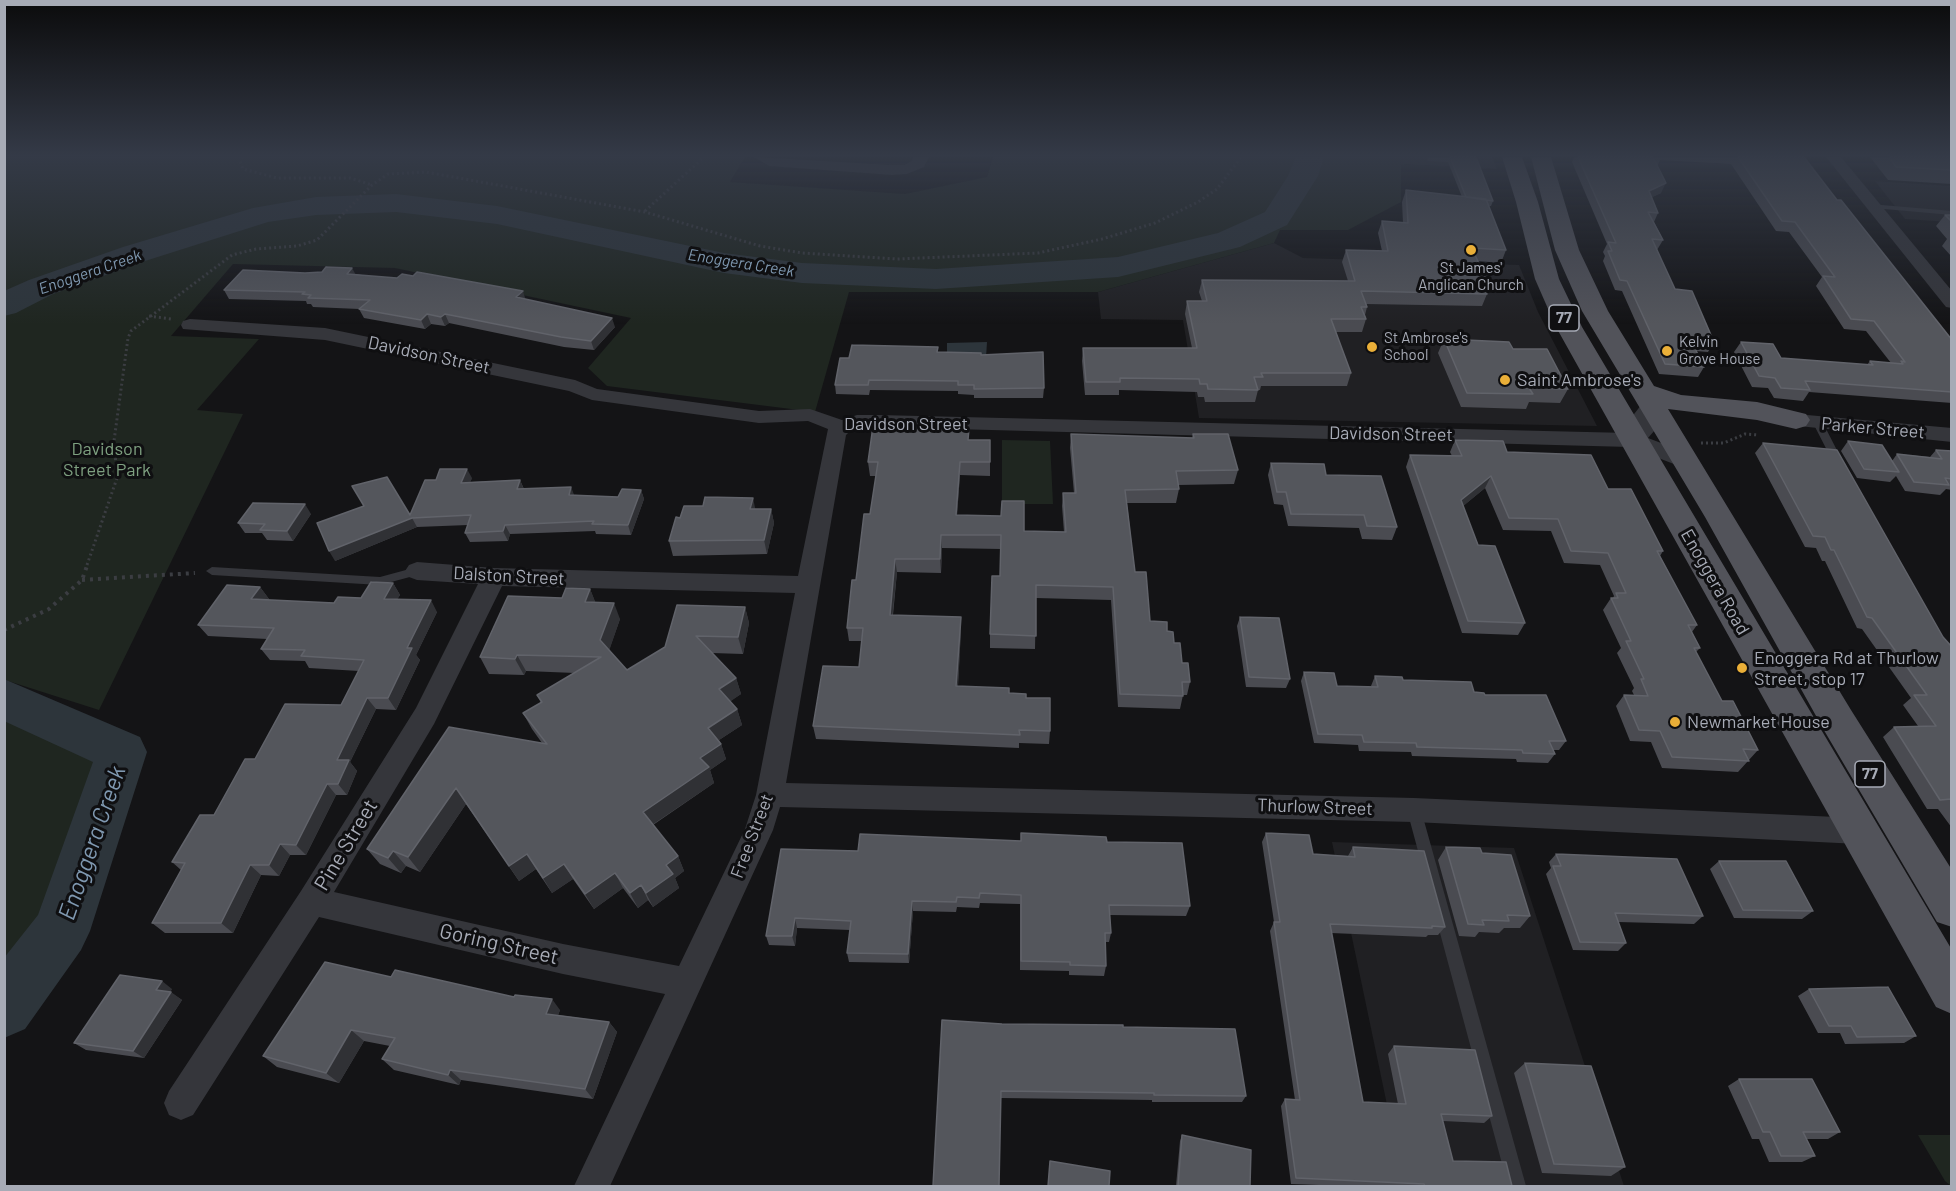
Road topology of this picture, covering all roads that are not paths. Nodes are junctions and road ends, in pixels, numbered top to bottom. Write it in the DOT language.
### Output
graph roads {
  1 [pos="1530,213"];
  2 [pos="1558,213"];
  3 [pos="1878,213"];
  4 [pos="1952,303"];
  5 [pos="190,325"];
  6 [pos="1648,398"];
  7 [pos="1807,422"];
  8 [pos="842,427"];
  9 [pos="1952,435"];
  10 [pos="1633,440"];
  11 [pos="1692,452"];
  12 [pos="1845,473"];
  13 [pos="212,571"];
  14 [pos="417,571"];
  15 [pos="494,577"];
  16 [pos="807,585"];
  17 [pos="770,795"];
  18 [pos="1413,810"];
  19 [pos="1859,831"];
  20 [pos="312,901"];
  21 [pos="1952,908"];
  22 [pos="687,982"];
  23 [pos="1952,992"];
  24 [pos="181,1103"];
  25 [pos="592,1186"];
  26 [pos="1517,1186"];
  1 -- 10 [label="main road, Enoggera Road / 77"];
  2 -- 6 [label="main road, Enoggera Road / 77"];
  3 -- 4 [label="street"];
  5 -- 8 [label="street, Davidson Street"];
  6 -- 7 [label="main road"];
  6 -- 10 [label="street"];
  6 -- 11 [label="main road, Enoggera Road / 77"];
  7 -- 9 [label="street, Parker Street"];
  7 -- 12 [label="lane"];
  8 -- 10 [label="street, Davidson Street"];
  8 -- 16 [label="street, Free Street"];
  10 -- 11 [label="street, Davidson Street"];
  10 -- 19 [label="main road, Enoggera Road / 77"];
  11 -- 21 [label="main road, Enoggera Road / 77"];
  13 -- 14 [label="lane, Dalston Street"];
  14 -- 15 [label="street, Dalston Street"];
  15 -- 16 [label="street, Dalston Street"];
  15 -- 20 [label="street, Pine Street"];
  16 -- 17 [label="street, Free Street"];
  17 -- 18 [label="street, Thurlow Street"];
  17 -- 22 [label="street, Free Street"];
  18 -- 19 [label="street, Thurlow Street"];
  18 -- 26 [label="lane"];
  19 -- 23 [label="main road, Enoggera Road / 77"];
  20 -- 22 [label="street, Goring Street"];
  20 -- 24 [label="street, Pine Street"];
  22 -- 25 [label="street, Free Street"];
}
